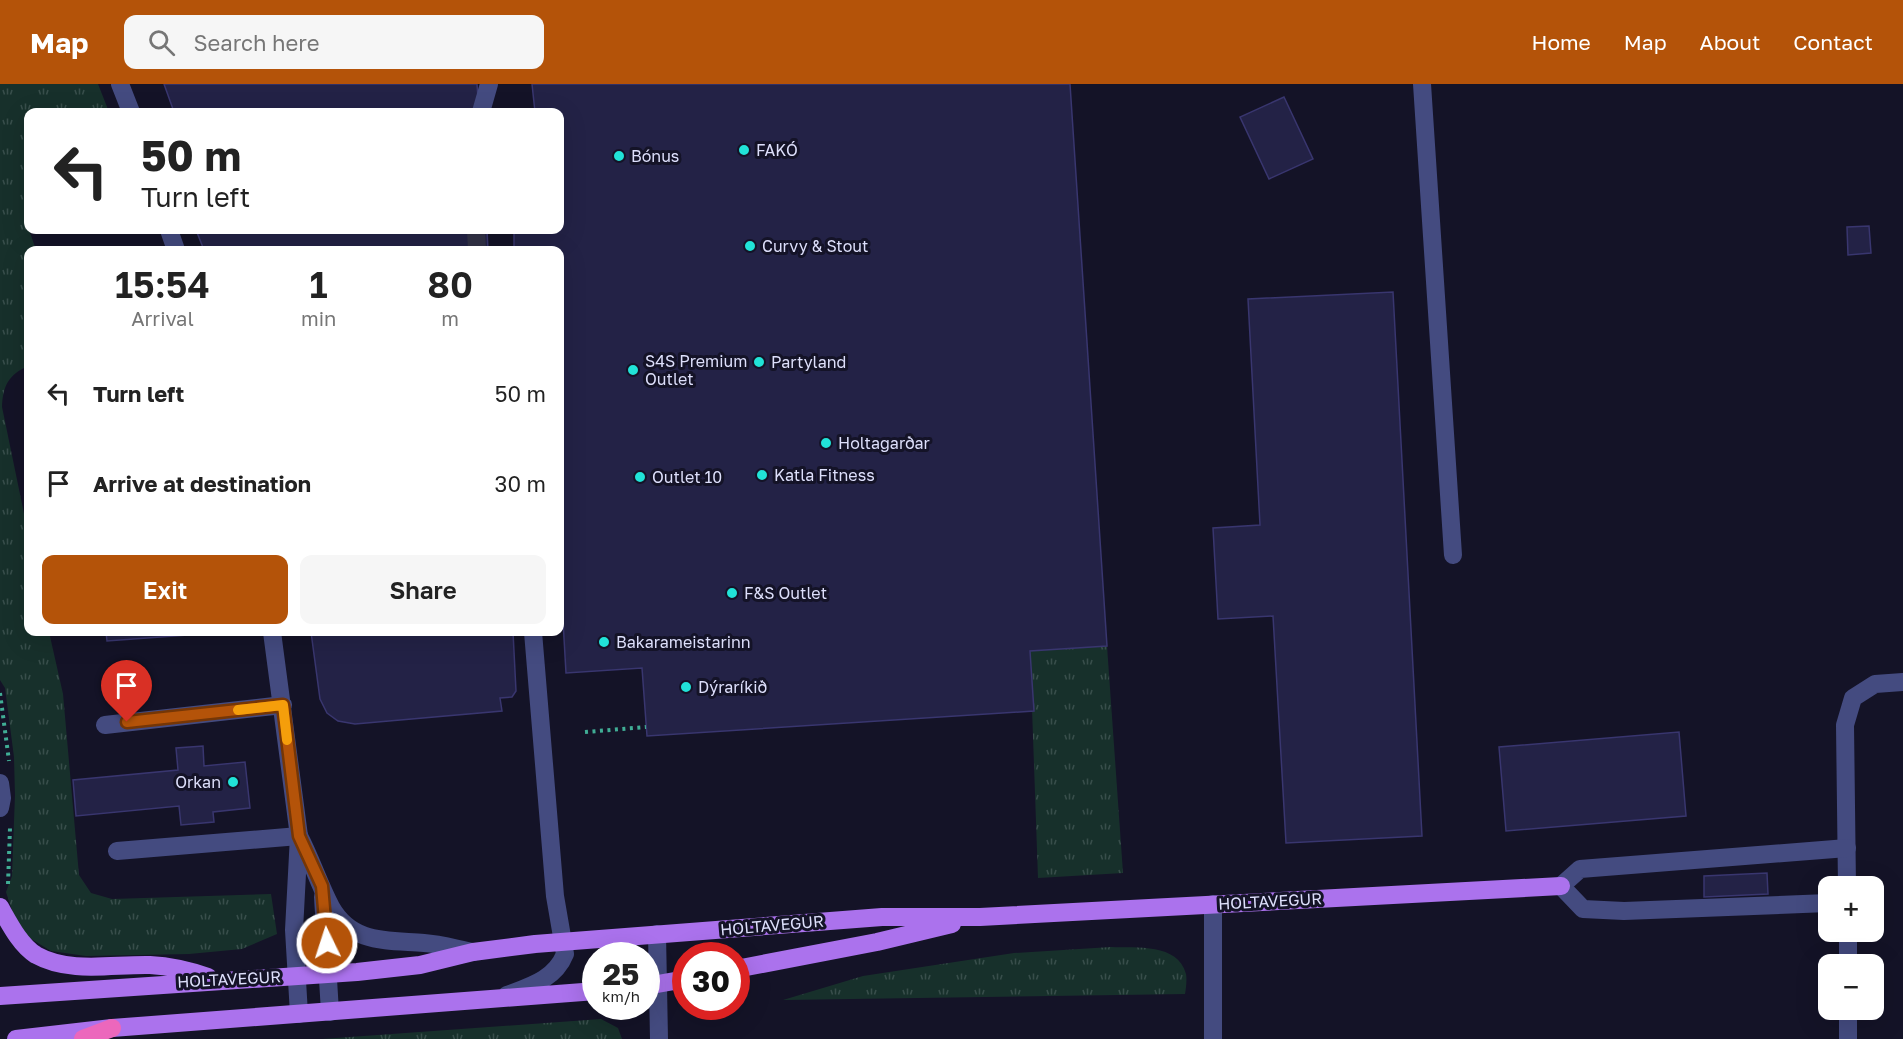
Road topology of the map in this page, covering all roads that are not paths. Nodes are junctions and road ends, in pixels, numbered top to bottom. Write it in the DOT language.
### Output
graph roads {
  1 [pos="120,84"];
  2 [pos="489,84"];
  3 [pos="1422,84"];
  4 [pos="129,108"];
  5 [pos="482,108"];
  6 [pos="1454,555"];
  7 [pos="273,636"];
  8 [pos="533,636"];
  9 [pos="1903,682"];
  10 [pos="283,705"];
  11 [pos="105,725"];
  12 [pos="0,783"];
  13 [pos="0,808"];
  14 [pos="299,836"];
  15 [pos="1847,848"];
  16 [pos="117,851"];
  17 [pos="1847,876"];
  18 [pos="1561,885"];
  19 [pos="322,886"];
  20 [pos="1818,903"];
  21 [pos="1213,904"];
  22 [pos="0,907"];
  23 [pos="980,917"];
  24 [pos="657,934"];
  25 [pos="564,941"];
  26 [pos="656,942"];
  27 [pos="473,952"];
  28 [pos="750,966"];
  29 [pos="328,974"];
  30 [pos="296,975"];
  31 [pos="215,979"];
  32 [pos="582,992"];
  33 [pos="0,996"];
  34 [pos="503,996"];
  35 [pos="330,1012"];
  36 [pos="299,1014"];
  37 [pos="657,1020"];
  38 [pos="1848,1020"];
  39 [pos="112,1029"];
  40 [pos="16,1039"];
  41 [pos="83,1039"];
  42 [pos="659,1039"];
  43 [pos="1213,1039"];
  44 [pos="1848,1039"];
  1 -- 4 [label="street"];
  2 -- 5 [label="street"];
  3 -- 6 [label="street"];
  7 -- 10 [label="street"];
  8 -- 25 [label="street"];
  9 -- 15 [label="street"];
  10 -- 11 [label="street"];
  10 -- 14 [label="street"];
  12 -- 13 [label="street"];
  14 -- 16 [label="street"];
  14 -- 19 [label="street"];
  14 -- 30 [label="street"];
  15 -- 17 [label="street"];
  15 -- 18 [label="street"];
  18 -- 20 [label="street"];
  18 -- 21 [label="main road, HOLTAVEGUR"];
  19 -- 27 [label="street"];
  19 -- 29 [label="street"];
  21 -- 23 [label="main road, HOLTAVEGUR"];
  21 -- 43 [label="street"];
  22 -- 31 [label="main road"];
  23 -- 24 [label="main road, HOLTAVEGUR"];
  23 -- 28 [label="main road, HOLTAVEGUR"];
  24 -- 25 [label="main road, HOLTAVEGUR"];
  24 -- 26 [label="street"];
  25 -- 27 [label="main road, HOLTAVEGUR"];
  25 -- 34 [label="street"];
  27 -- 29 [label="main road, HOLTAVEGUR"];
  29 -- 30 [label="main road, HOLTAVEGUR"];
  29 -- 35 [label="street"];
  30 -- 31 [label="main road, HOLTAVEGUR"];
  30 -- 36 [label="street"];
  31 -- 33 [label="main road, HOLTAVEGUR"];
  32 -- 34 [label="main road"];
  34 -- 35 [label="main road"];
  35 -- 36 [label="main road"];
  36 -- 39 [label="main road"];
  37 -- 42 [label="street"];
  38 -- 44 [label="street"];
  39 -- 40 [label="main road"];
  39 -- 41 [label="highway"];
}
